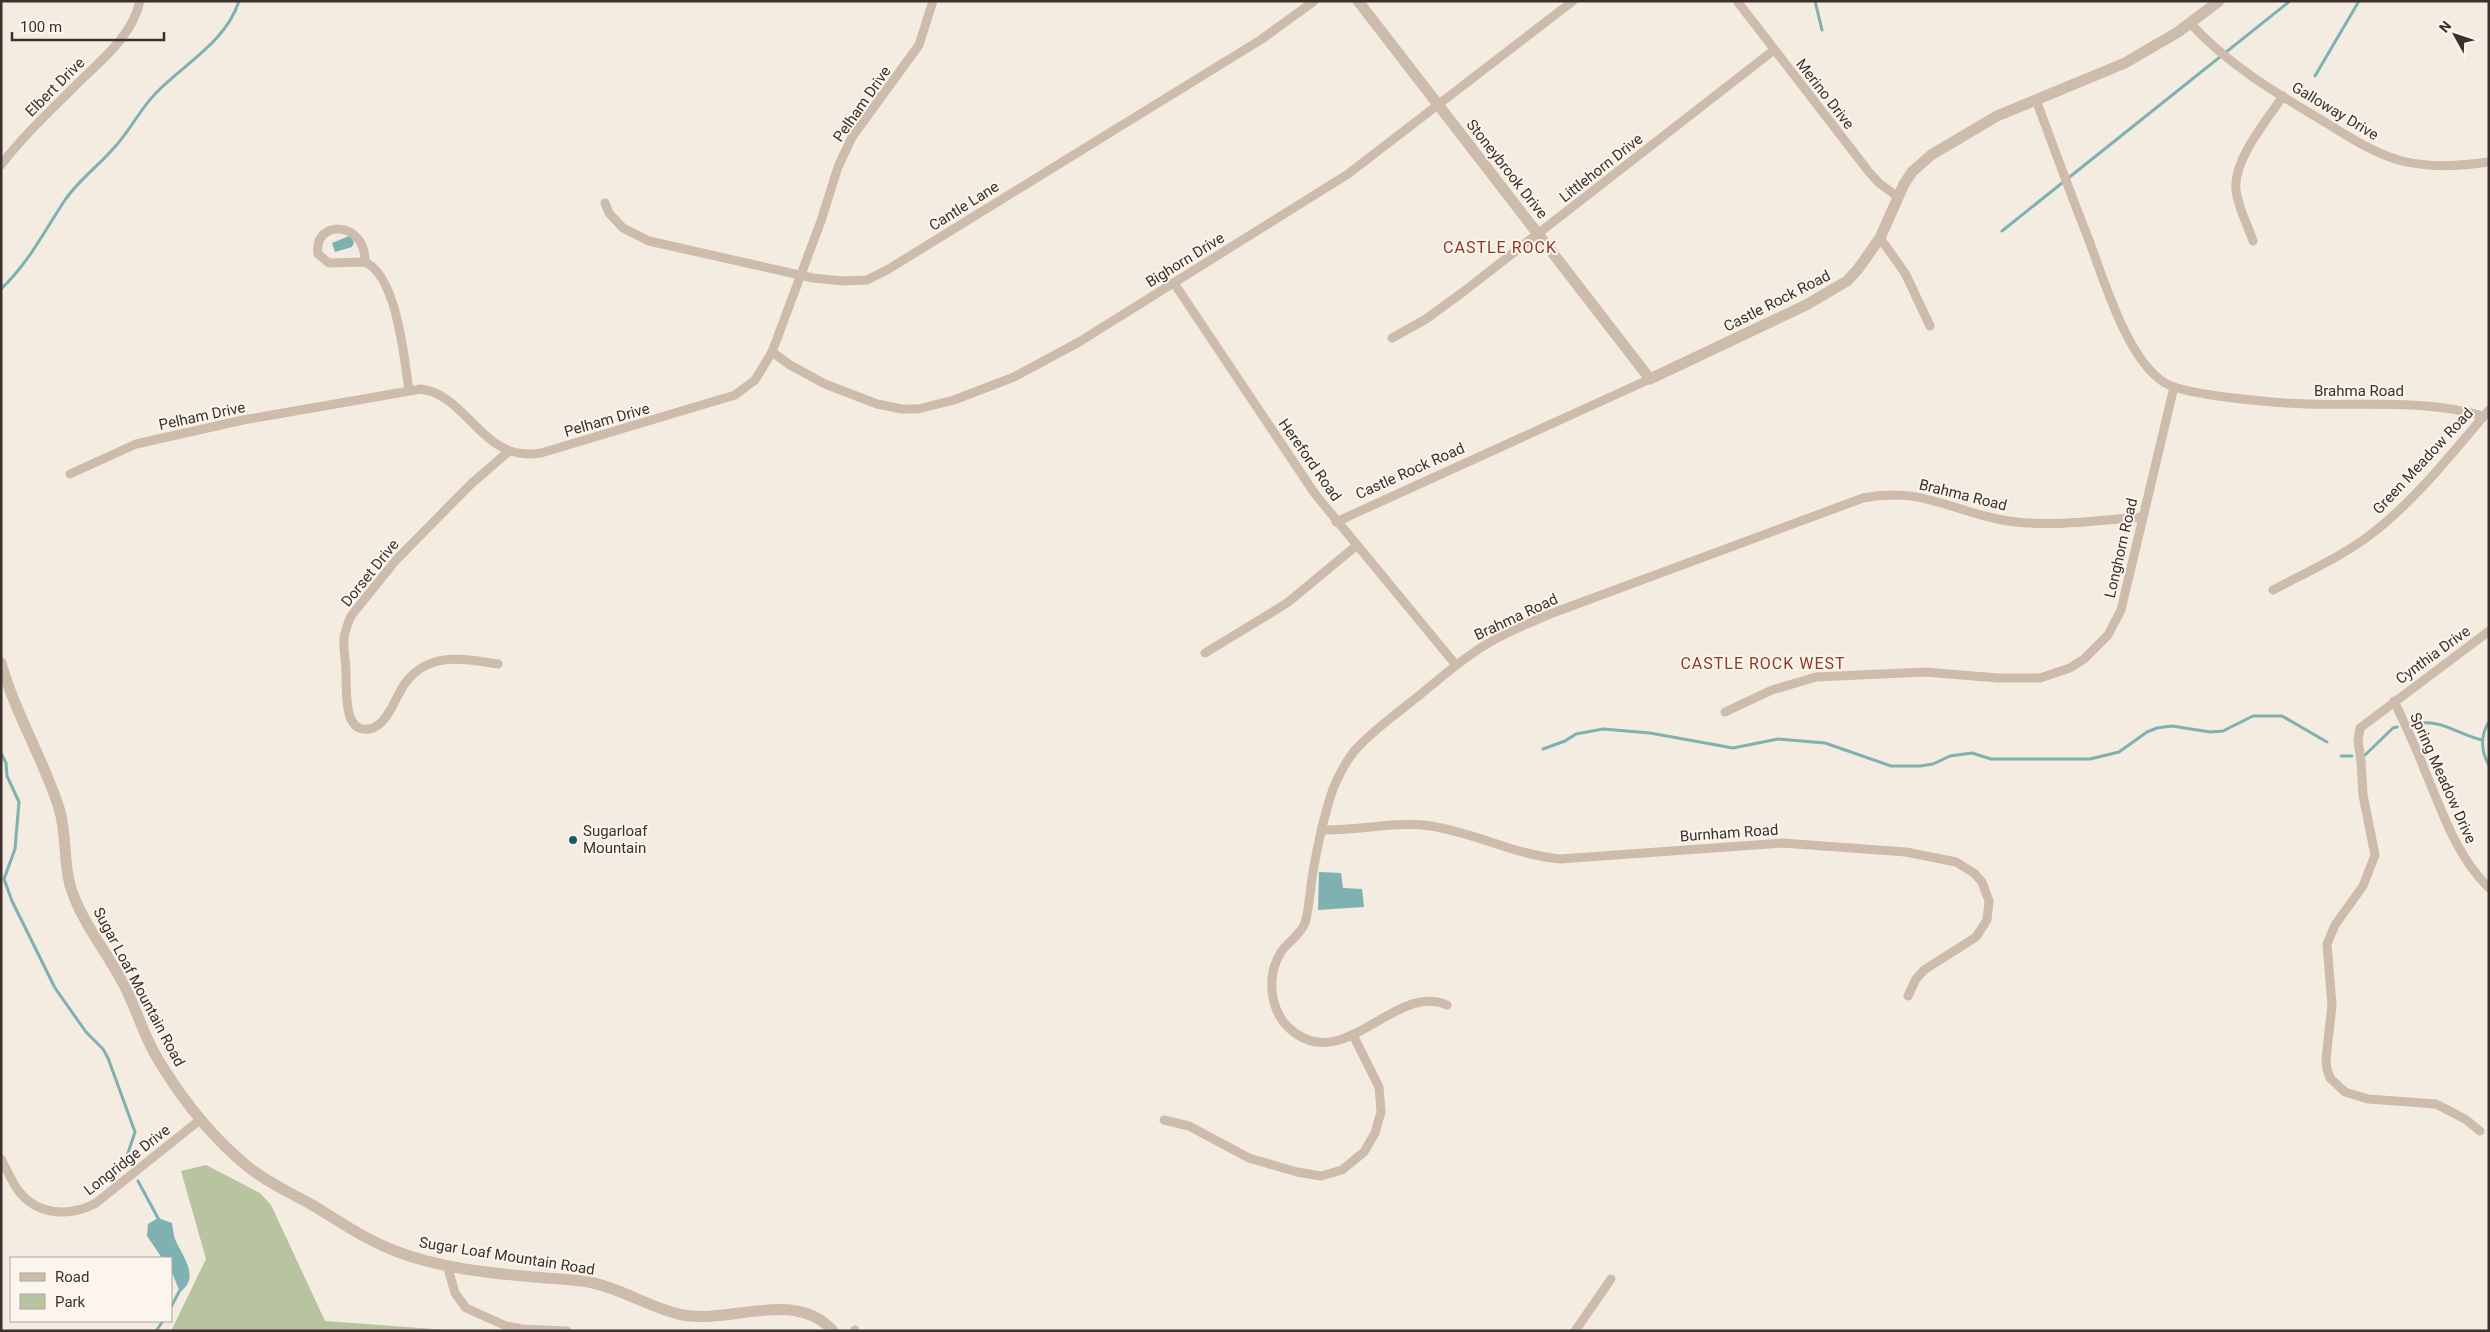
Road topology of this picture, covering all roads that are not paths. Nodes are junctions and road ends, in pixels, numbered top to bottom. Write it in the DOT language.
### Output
graph roads {
  1 [pos="140,1"];
  2 [pos="933,1"];
  3 [pos="1314,1"];
  4 [pos="1358,1"];
  5 [pos="1573,1"];
  6 [pos="1736,1"];
  7 [pos="2219,1"];
  8 [pos="2190,23"];
  9 [pos="1774,50"];
  10 [pos="2283,96"];
  11 [pos="2036,100"];
  12 [pos="1438,106"];
  13 [pos="2489,162"];
  14 [pos="1,165"];
  15 [pos="1898,197"];
  16 [pos="605,203"];
  17 [pos="1538,234"];
  18 [pos="1880,238"];
  19 [pos="2253,241"];
  20 [pos="365,262"];
  21 [pos="802,275"];
  22 [pos="1174,283"];
  23 [pos="1930,326"];
  24 [pos="1392,338"];
  25 [pos="772,352"];
  26 [pos="1650,379"];
  27 [pos="2174,387"];
  28 [pos="410,390"];
  29 [pos="2486,413"];
  30 [pos="508,452"];
  31 [pos="70,474"];
  32 [pos="2143,517"];
  33 [pos="1336,522"];
  34 [pos="1356,546"];
  35 [pos="2273,590"];
  36 [pos="2489,630"];
  37 [pos="1205,653"];
  38 [pos="1,663"];
  39 [pos="498,664"];
  40 [pos="1456,665"];
  41 [pos="2394,701"];
  42 [pos="1725,712"];
  43 [pos="1321,830"];
  44 [pos="2489,888"];
  45 [pos="1908,996"];
  46 [pos="1446,1004"];
  47 [pos="1353,1034"];
  48 [pos="201,1119"];
  49 [pos="1164,1120"];
  50 [pos="2480,1131"];
  51 [pos="1,1159"];
  52 [pos="447,1265"];
  53 [pos="1611,1279"];
  54 [pos="567,1331"];
  55 [pos="833,1331"];
  56 [pos="1575,1331"];
  1 -- 14 [label="street, Elbert Drive"];
  2 -- 21 [label="street, Pelham Drive"];
  3 -- 21 [label="street, Cantle Lane"];
  4 -- 12 [label="street, Stoneybrook Drive"];
  5 -- 12 [label="street, Bighorn Drive"];
  6 -- 9 [label="street, Merino Drive"];
  7 -- 8 [label="street, Castle Rock Road"];
  8 -- 10 [label="street, Galloway Drive"];
  8 -- 11 [label="street, Castle Rock Road"];
  9 -- 15 [label="street, Merino Drive"];
  9 -- 17 [label="street, Littlehorn Drive"];
  10 -- 13 [label="street, Galloway Drive"];
  10 -- 19 [label="street"];
  11 -- 15 [label="street, Castle Rock Road"];
  11 -- 27 [label="street"];
  12 -- 17 [label="street, Stoneybrook Drive"];
  12 -- 22 [label="street, Bighorn Drive"];
  15 -- 18 [label="street, Castle Rock Road"];
  16 -- 21 [label="street, Cantle Lane"];
  17 -- 24 [label="street, Littlehorn Drive"];
  17 -- 26 [label="street, Stoneybrook Drive"];
  18 -- 23 [label="street"];
  18 -- 26 [label="street, Castle Rock Road"];
  20 -- 20 [label="street"];
  20 -- 28 [label="street"];
  21 -- 25 [label="street, Pelham Drive"];
  22 -- 25 [label="street, Bighorn Drive"];
  22 -- 33 [label="street, Hereford Road"];
  25 -- 30 [label="street, Pelham Drive"];
  26 -- 33 [label="street, Castle Rock Road"];
  27 -- 29 [label="street, Brahma Road"];
  27 -- 32 [label="street, Longhorn Road"];
  28 -- 30 [label="street, Pelham Drive"];
  28 -- 31 [label="street, Pelham Drive"];
  29 -- 35 [label="street, Green Meadow Road"];
  30 -- 39 [label="street, Dorset Drive"];
  32 -- 40 [label="street, Brahma Road"];
  32 -- 42 [label="street, Longhorn Road"];
  33 -- 34 [label="street, Hereford Road"];
  34 -- 37 [label="street"];
  34 -- 40 [label="street, Hereford Road"];
  36 -- 41 [label="street, Cynthia Drive"];
  38 -- 48 [label="street, Sugar Loaf Mountain Road"];
  40 -- 43 [label="street, Brahma Road"];
  41 -- 44 [label="street, Spring Meadow Drive"];
  41 -- 50 [label="street, Cynthia Drive"];
  43 -- 45 [label="street, Burnham Road"];
  43 -- 47 [label="street, Brahma Road"];
  46 -- 47 [label="street, Brahma Road"];
  47 -- 49 [label="street"];
  48 -- 51 [label="street, Longridge Drive"];
  48 -- 52 [label="street, Sugar Loaf Mountain Road"];
  52 -- 54 [label="street"];
  52 -- 55 [label="street, Sugar Loaf Mountain Road"];
  53 -- 56 [label="street"];
}
